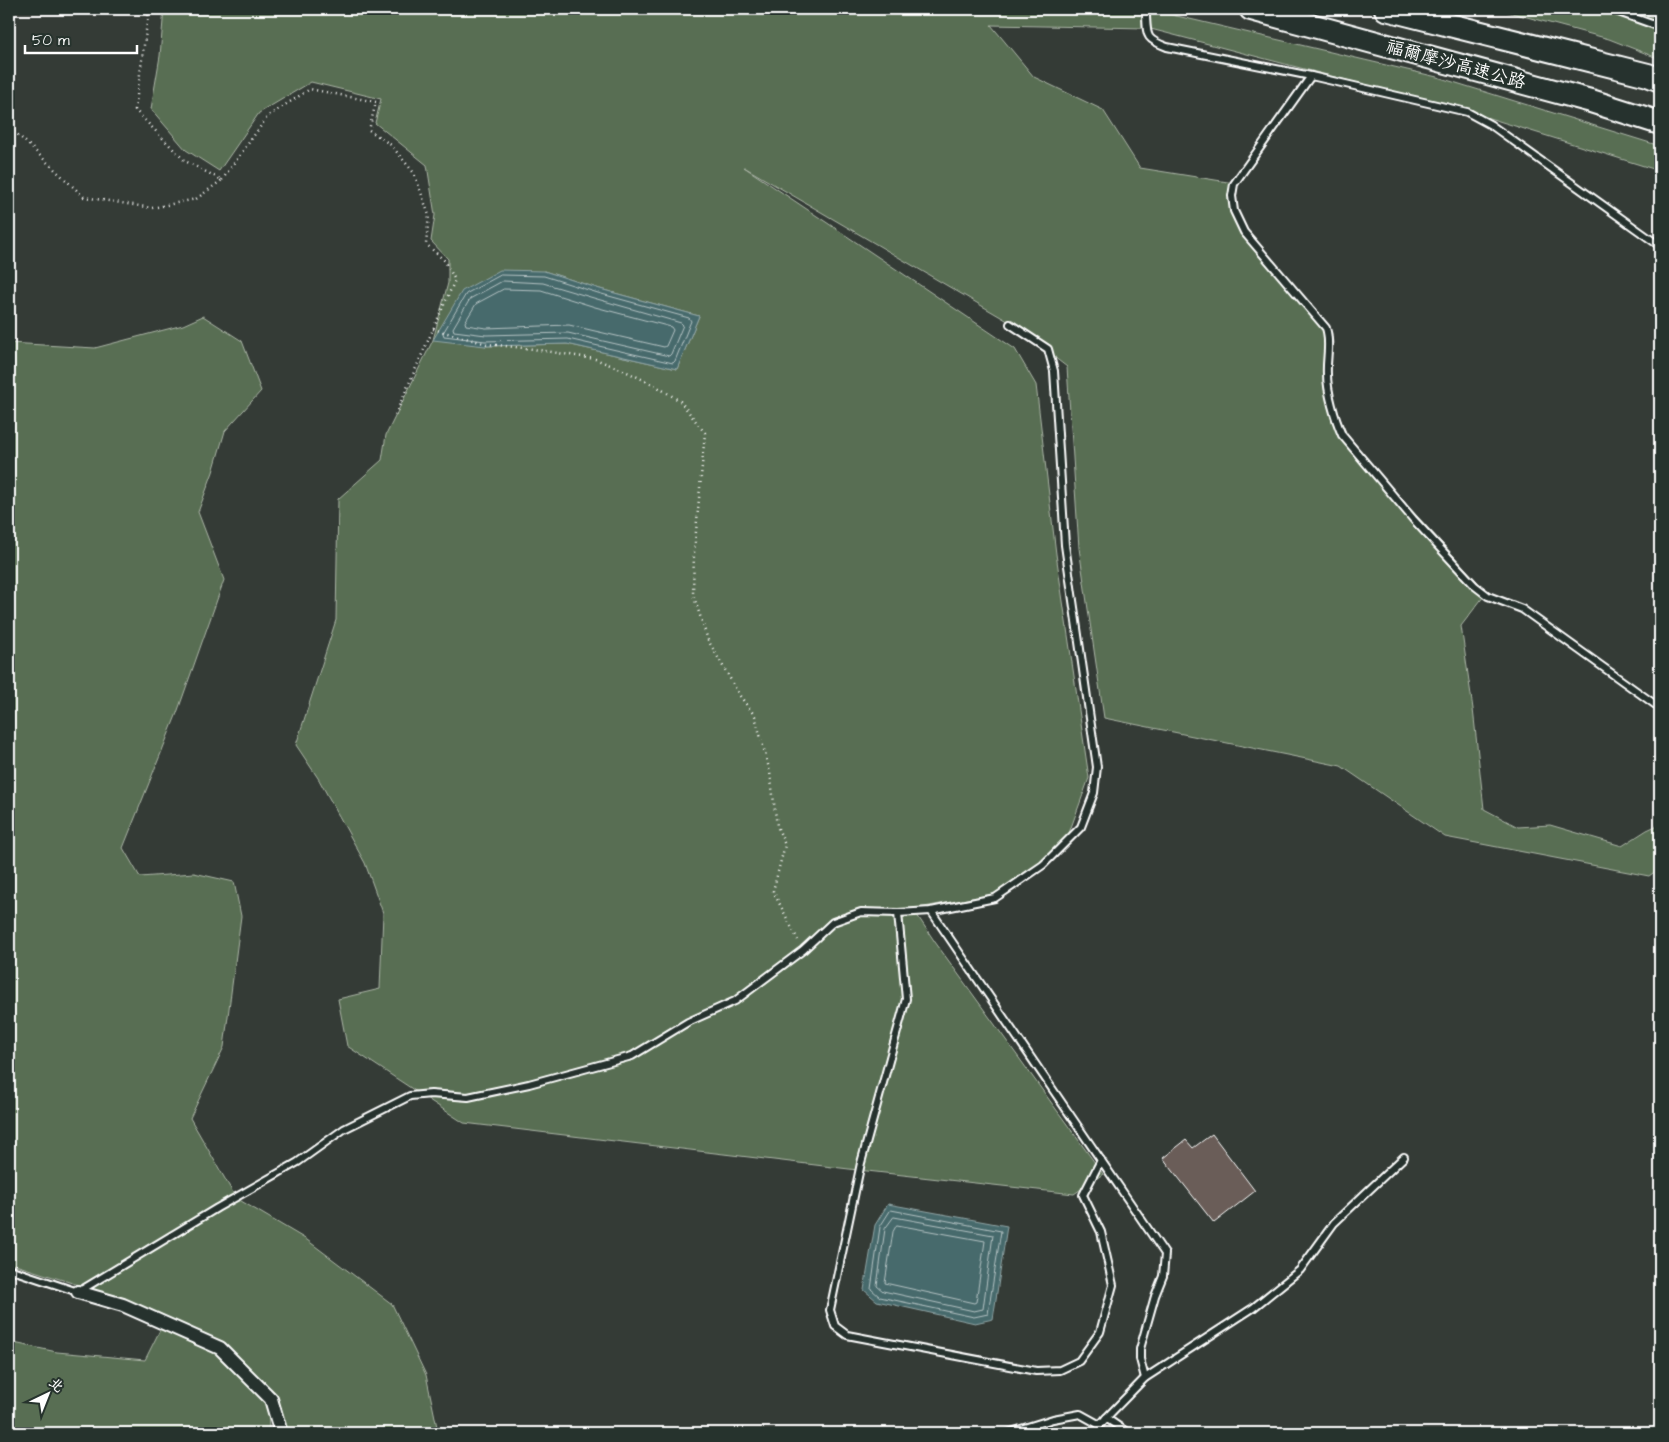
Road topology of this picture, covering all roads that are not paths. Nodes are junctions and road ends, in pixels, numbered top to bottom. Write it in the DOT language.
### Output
graph roads {
  1 [pos="1250,9"];
  2 [pos="1386,9"];
  3 [pos="1610,9"];
  4 [pos="1146,16"];
  5 [pos="1660,27"];
  6 [pos="1311,76"];
  7 [pos="1660,80"];
  8 [pos="1660,123"];
  9 [pos="1660,246"];
  10 [pos="1010,324"];
  11 [pos="1660,708"];
  12 [pos="932,911"];
  13 [pos="898,913"];
  14 [pos="1404,1157"];
  15 [pos="1101,1160"];
  16 [pos="9,1269"];
  17 [pos="78,1292"];
  18 [pos="1145,1378"];
  19 [pos="1106,1418"];
  20 [pos="1100,1425"];
  21 [pos="281,1433"];
  22 [pos="1008,1433"];
  23 [pos="1097,1433"];
  24 [pos="1128,1433"];
  1 -- 8 [label="highway, 福爾摩沙高速公路"];
  2 -- 7 [label="highway, 福爾摩沙高速公路"];
  3 -- 5 [label="lane"];
  4 -- 6 [label="lane"];
  6 -- 9 [label="lane"];
  6 -- 11 [label="lane"];
  10 -- 12 [label="lane"];
  12 -- 13 [label="lane"];
  12 -- 15 [label="lane"];
  13 -- 15 [label="lane"];
  13 -- 17 [label="lane"];
  14 -- 18 [label="lane"];
  15 -- 18 [label="lane"];
  16 -- 17 [label="lane"];
  17 -- 21 [label="street"];
  18 -- 19 [label="lane"];
  19 -- 20 [label="lane"];
  19 -- 24 [label="lane"];
  20 -- 22 [label="lane"];
  20 -- 23 [label="lane"];
}
